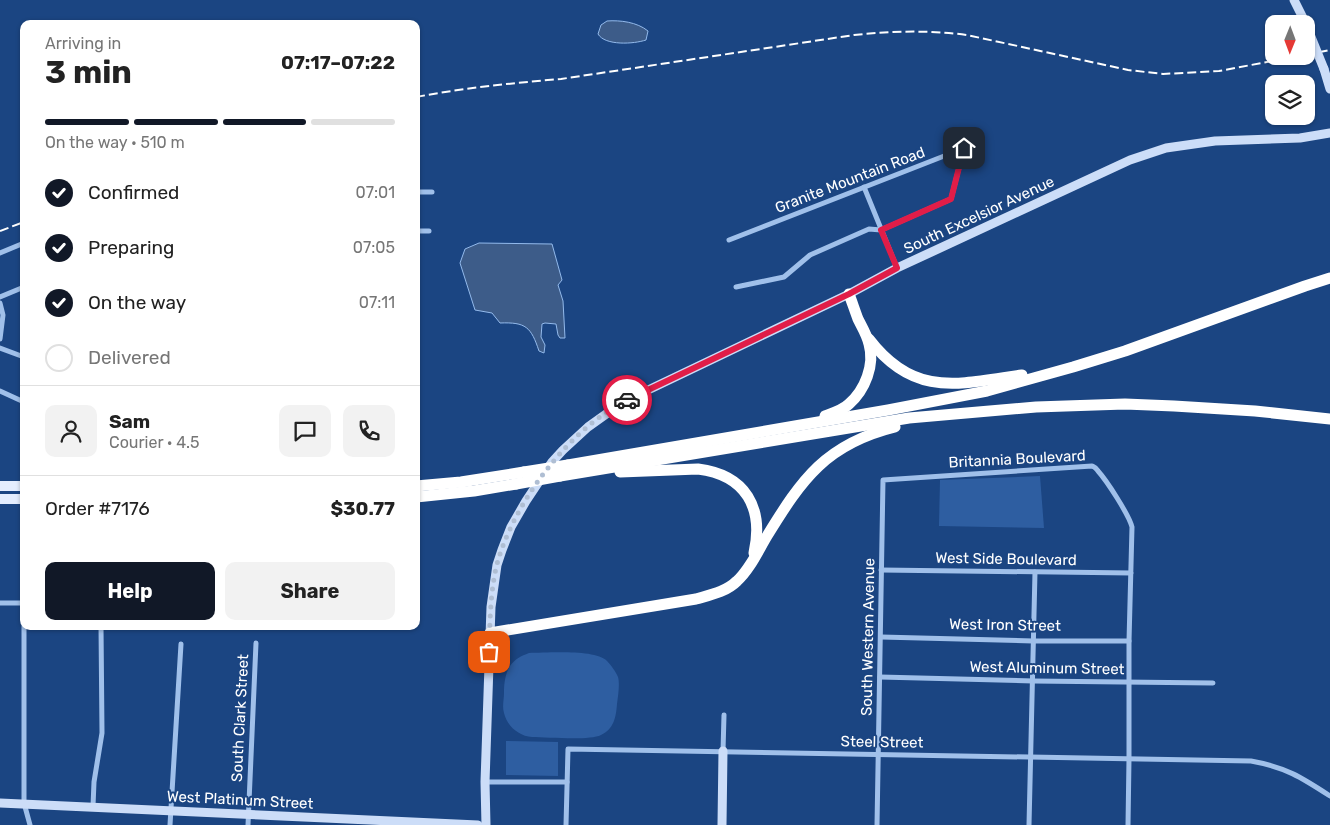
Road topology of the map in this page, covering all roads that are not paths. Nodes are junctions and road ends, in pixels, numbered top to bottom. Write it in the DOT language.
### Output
graph roads {
  1 [pos="1294,0"];
  2 [pos="1301,15"];
  3 [pos="1315,47"];
  4 [pos="1330,89"];
  5 [pos="1330,133"];
  6 [pos="980,142"];
  7 [pos="964,148"];
  8 [pos="864,188"];
  9 [pos="420,192"];
  10 [pos="432,192"];
  11 [pos="881,230"];
  12 [pos="420,231"];
  13 [pos="429,231"];
  14 [pos="729,240"];
  15 [pos="20,246"];
  16 [pos="0,253"];
  17 [pos="897,268"];
  18 [pos="1330,278"];
  19 [pos="736,286"];
  20 [pos="20,288"];
  21 [pos="849,294"];
  22 [pos="0,297"];
  23 [pos="0,303"];
  24 [pos="866,335"];
  25 [pos="0,339"];
  26 [pos="0,348"];
  27 [pos="20,356"];
  28 [pos="1073,368"];
  29 [pos="0,391"];
  30 [pos="20,400"];
  31 [pos="981,412"];
  32 [pos="1330,419"];
  33 [pos="731,437"];
  34 [pos="564,472"];
  35 [pos="883,480"];
  36 [pos="0,486"];
  37 [pos="20,486"];
  38 [pos="420,486"];
  39 [pos="420,497"];
  40 [pos="0,498"];
  41 [pos="20,498"];
  42 [pos="752,561"];
  43 [pos="881,570"];
  44 [pos="1035,572"];
  45 [pos="1131,574"];
  46 [pos="0,603"];
  47 [pos="20,603"];
  48 [pos="24,630"];
  49 [pos="101,630"];
  50 [pos="490,633"];
  51 [pos="881,638"];
  52 [pos="1033,641"];
  53 [pos="1129,641"];
  54 [pos="256,643"];
  55 [pos="181,644"];
  56 [pos="880,677"];
  57 [pos="1032,681"];
  58 [pos="1129,682"];
  59 [pos="1213,683"];
  60 [pos="724,715"];
  61 [pos="724,751"];
  62 [pos="879,754"];
  63 [pos="1031,758"];
  64 [pos="1129,759"];
  65 [pos="485,782"];
  66 [pos="567,782"];
  67 [pos="1330,796"];
  68 [pos="0,803"];
  69 [pos="24,803"];
  70 [pos="93,806"];
  71 [pos="171,810"];
  72 [pos="248,814"];
  73 [pos="353,822"];
  74 [pos="30,825"];
  75 [pos="170,825"];
  76 [pos="248,825"];
  77 [pos="478,825"];
  78 [pos="486,825"];
  79 [pos="566,825"];
  80 [pos="722,825"];
  81 [pos="877,825"];
  82 [pos="1029,825"];
  83 [pos="1128,825"];
  1 -- 2 [label="street"];
  3 -- 4 [label="street, bridge"];
  5 -- 17 [label="street, South Excelsior Avenue"];
  6 -- 7 [label="street, Granite Mountain Road"];
  7 -- 8 [label="street, Granite Mountain Road"];
  7 -- 11 [label="street"];
  8 -- 11 [label="street"];
  8 -- 14 [label="street, Granite Mountain Road"];
  9 -- 10 [label="street"];
  11 -- 17 [label="street"];
  11 -- 19 [label="street"];
  12 -- 13 [label="street"];
  15 -- 16 [label="street"];
  17 -- 21 [label="street, South Excelsior Avenue"];
  18 -- 28 [label="highway"];
  20 -- 22 [label="street"];
  21 -- 24 [label="highway"];
  21 -- 50 [label="street, South Excelsior Avenue"];
  23 -- 25 [label="street"];
  24 -- 28 [label="highway"];
  24 -- 33 [label="highway"];
  26 -- 27 [label="street"];
  28 -- 33 [label="highway"];
  29 -- 30 [label="street"];
  31 -- 32 [label="highway"];
  31 -- 34 [label="highway"];
  31 -- 42 [label="highway"];
  33 -- 34 [label="highway"];
  34 -- 38 [label="highway, bridge"];
  34 -- 39 [label="highway, bridge"];
  34 -- 42 [label="highway"];
  35 -- 43 [label="street, South Western Avenue"];
  35 -- 45 [label="street, Britannia Boulevard"];
  36 -- 37 [label="main road"];
  40 -- 41 [label="main road"];
  42 -- 50 [label="highway"];
  43 -- 44 [label="street, West Side Boulevard"];
  43 -- 51 [label="street, South Western Avenue"];
  44 -- 45 [label="street, West Side Boulevard"];
  44 -- 52 [label="street"];
  45 -- 53 [label="street"];
  46 -- 47 [label="street"];
  48 -- 69 [label="street"];
  49 -- 70 [label="street"];
  50 -- 65 [label="street, South Excelsior Avenue"];
  51 -- 52 [label="street, West Iron Street"];
  51 -- 56 [label="street, South Western Avenue"];
  52 -- 53 [label="street, West Iron Street"];
  52 -- 57 [label="street"];
  53 -- 58 [label="street"];
  54 -- 72 [label="street, South Clark Street"];
  55 -- 71 [label="street"];
  56 -- 57 [label="street, West Aluminum Street"];
  56 -- 62 [label="street, South Western Avenue"];
  57 -- 58 [label="street, West Aluminum Street"];
  57 -- 63 [label="street"];
  58 -- 59 [label="street, West Aluminum Street"];
  58 -- 64 [label="street"];
  60 -- 61 [label="street"];
  61 -- 62 [label="street, Steel Street"];
  61 -- 66 [label="street, Steel Street"];
  61 -- 80 [label="street"];
  62 -- 63 [label="street, Steel Street"];
  62 -- 81 [label="street, South Western Avenue"];
  63 -- 64 [label="street, Steel Street"];
  63 -- 82 [label="street"];
  64 -- 67 [label="street, Steel Street"];
  64 -- 83 [label="street"];
  65 -- 66 [label="street"];
  65 -- 78 [label="street, South Excelsior Avenue"];
  66 -- 79 [label="street"];
  68 -- 69 [label="street, West Platinum Street"];
  69 -- 70 [label="street, West Platinum Street"];
  69 -- 74 [label="street"];
  70 -- 71 [label="street, West Platinum Street"];
  71 -- 72 [label="street, West Platinum Street"];
  71 -- 75 [label="street"];
  72 -- 73 [label="street, West Platinum Street"];
  72 -- 76 [label="street, South Clark Street"];
  73 -- 77 [label="street, West Platinum Street"];
}
